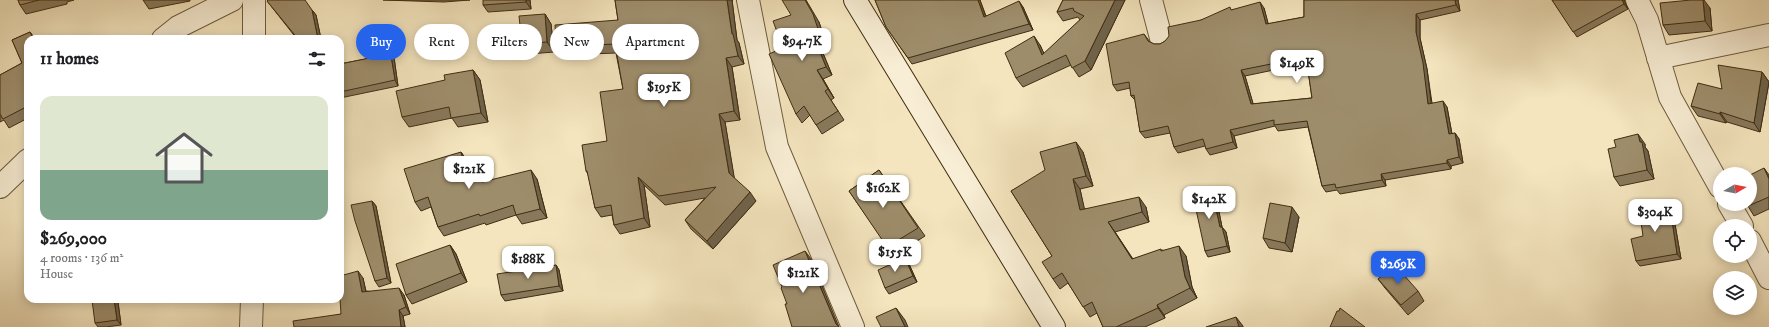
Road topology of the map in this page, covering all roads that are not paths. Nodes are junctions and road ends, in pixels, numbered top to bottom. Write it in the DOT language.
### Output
graph roads {
  1 [pos="232,0"];
  2 [pos="254,0"];
  3 [pos="748,0"];
  4 [pos="856,0"];
  5 [pos="1151,0"];
  6 [pos="1637,0"];
  7 [pos="168,35"];
  8 [pos="254,35"];
  9 [pos="1769,35"];
  10 [pos="1160,38"];
  11 [pos="1658,58"];
  12 [pos="24,164"];
  13 [pos="1713,174"];
  14 [pos="0,187"];
  15 [pos="1757,255"];
  16 [pos="1769,278"];
  17 [pos="252,303"];
  18 [pos="251,327"];
  19 [pos="853,327"];
  20 [pos="1054,327"];
  1 -- 7 [label="street"];
  2 -- 8 [label="street"];
  3 -- 19 [label="street"];
  4 -- 20 [label="street"];
  5 -- 10 [label="street"];
  6 -- 11 [label="street"];
  9 -- 11 [label="street"];
  11 -- 13 [label="street"];
  12 -- 14 [label="street"];
  15 -- 16 [label="street"];
  17 -- 18 [label="street"];
}
